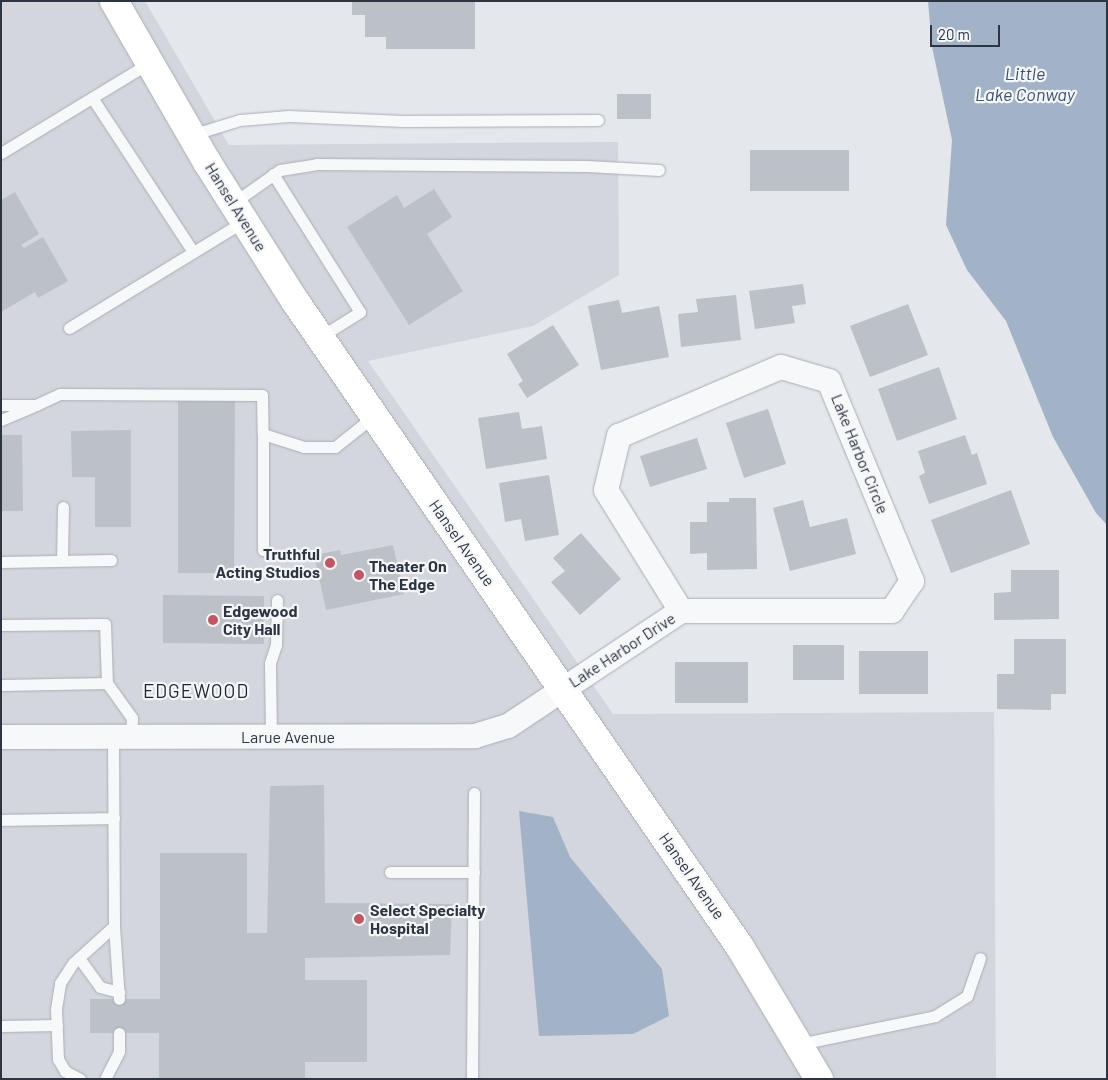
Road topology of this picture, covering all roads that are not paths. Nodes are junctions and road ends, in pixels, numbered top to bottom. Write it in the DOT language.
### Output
graph roads {
  1 [pos="114,1"];
  2 [pos="149,63"];
  3 [pos="93,99"];
  4 [pos="598,120"];
  5 [pos="191,135"];
  6 [pos="1,153"];
  7 [pos="659,170"];
  8 [pos="273,174"];
  9 [pos="238,212"];
  10 [pos="192,252"];
  11 [pos="69,328"];
  12 [pos="320,337"];
  13 [pos="36,405"];
  14 [pos="1,406"];
  15 [pos="374,416"];
  16 [pos="1,420"];
  17 [pos="262,434"];
  18 [pos="62,507"];
  19 [pos="263,550"];
  20 [pos="62,560"];
  21 [pos="111,560"];
  22 [pos="1,562"];
  23 [pos="277,600"];
  24 [pos="681,611"];
  25 [pos="1,625"];
  26 [pos="107,683"];
  27 [pos="1,685"];
  28 [pos="562,690"];
  29 [pos="1,737"];
  30 [pos="122,737"];
  31 [pos="272,737"];
  32 [pos="474,793"];
  33 [pos="114,818"];
  34 [pos="1,820"];
  35 [pos="390,872"];
  36 [pos="474,872"];
  37 [pos="114,926"];
  38 [pos="79,958"];
  39 [pos="980,958"];
  40 [pos="1,1026"];
  41 [pos="57,1026"];
  42 [pos="119,1033"];
  43 [pos="798,1045"];
  44 [pos="80,1079"];
  45 [pos="105,1079"];
  46 [pos="472,1079"];
  47 [pos="819,1079"];
  1 -- 2 [label="main road, Hansel Avenue"];
  2 -- 3 [label="lane"];
  2 -- 5 [label="main road, Hansel Avenue"];
  3 -- 6 [label="lane"];
  3 -- 10 [label="lane"];
  4 -- 5 [label="lane"];
  5 -- 9 [label="main road, Hansel Avenue"];
  7 -- 8 [label="lane"];
  8 -- 9 [label="lane"];
  8 -- 12 [label="lane"];
  9 -- 10 [label="lane"];
  9 -- 12 [label="main road, Hansel Avenue"];
  10 -- 11 [label="lane"];
  12 -- 15 [label="main road, Hansel Avenue"];
  13 -- 14 [label="lane"];
  13 -- 16 [label="lane"];
  13 -- 17 [label="lane"];
  15 -- 17 [label="lane"];
  15 -- 28 [label="main road, Hansel Avenue"];
  17 -- 19 [label="lane"];
  18 -- 20 [label="lane"];
  20 -- 21 [label="lane"];
  20 -- 22 [label="lane"];
  23 -- 31 [label="lane"];
  24 -- 24 [label="street, Lake Harbor Circle"];
  24 -- 28 [label="street, Lake Harbor Drive"];
  25 -- 26 [label="lane"];
  26 -- 27 [label="lane"];
  26 -- 30 [label="lane"];
  28 -- 31 [label="street, Larue Avenue"];
  28 -- 43 [label="main road, Hansel Avenue"];
  29 -- 30 [label="street, Larue Avenue"];
  30 -- 31 [label="street, Larue Avenue"];
  30 -- 33 [label="lane"];
  32 -- 36 [label="lane"];
  33 -- 34 [label="lane"];
  33 -- 37 [label="lane"];
  35 -- 36 [label="lane"];
  36 -- 46 [label="lane"];
  37 -- 38 [label="lane"];
  37 -- 38 [label="lane"];
  38 -- 41 [label="lane"];
  39 -- 43 [label="lane"];
  40 -- 41 [label="lane"];
  41 -- 44 [label="lane"];
  42 -- 45 [label="lane"];
  43 -- 47 [label="main road, Hansel Avenue"];
}
